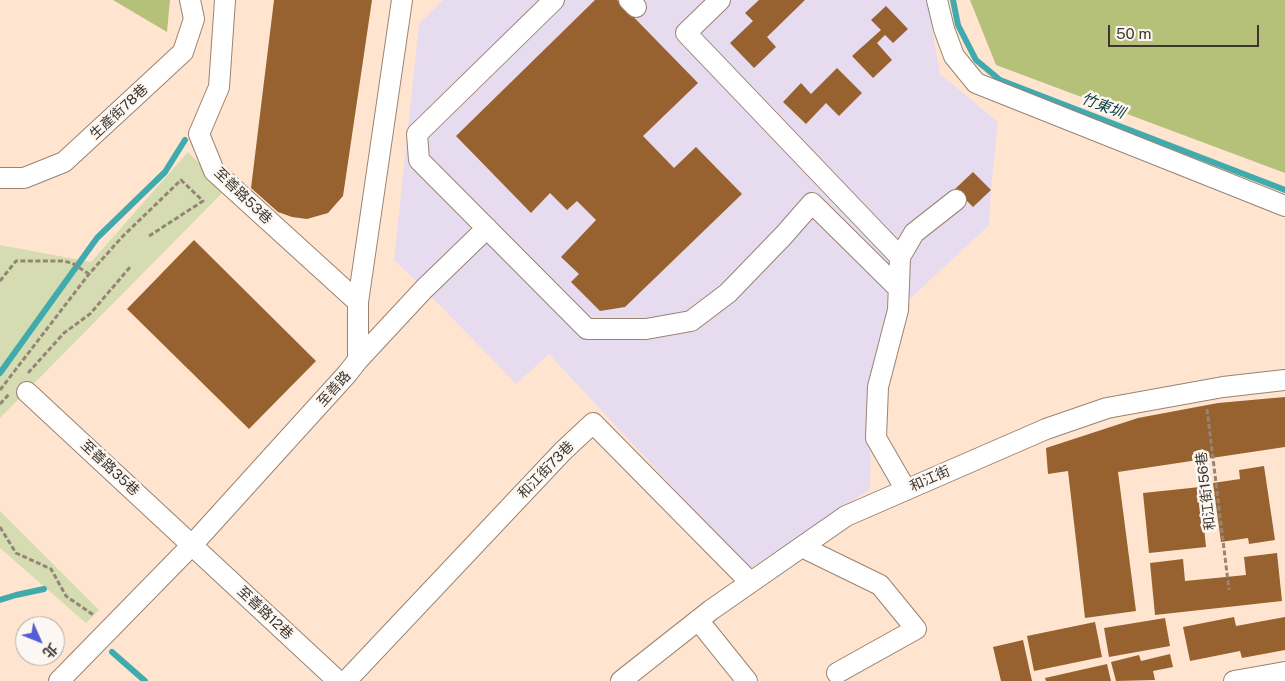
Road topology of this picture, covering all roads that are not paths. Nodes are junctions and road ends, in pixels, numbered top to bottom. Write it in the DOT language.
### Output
graph roads {
  1 [pos="190,0"];
  2 [pos="225,0"];
  3 [pos="402,0"];
  4 [pos="554,0"];
  5 [pos="720,0"];
  6 [pos="937,0"];
  7 [pos="814,168"];
  8 [pos="0,178"];
  9 [pos="956,200"];
  10 [pos="812,203"];
  11 [pos="1285,206"];
  12 [pos="487,228"];
  13 [pos="900,257"];
  14 [pos="898,288"];
  15 [pos="358,302"];
  16 [pos="358,360"];
  17 [pos="1285,380"];
  18 [pos="21,386"];
  19 [pos="906,490"];
  20 [pos="192,545"];
  21 [pos="802,547"];
  22 [pos="750,582"];
  23 [pos="698,620"];
  24 [pos="1285,672"];
  25 [pos="837,673"];
  26 [pos="59,681"];
  27 [pos="338,681"];
  28 [pos="346,681"];
  29 [pos="621,681"];
  30 [pos="747,681"];
  31 [pos="1234,681"];
  1 -- 8 [label="street, 生產街78巷"];
  2 -- 15 [label="street, 至善路53巷"];
  3 -- 15 [label="street, 至善路"];
  4 -- 12 [label="street"];
  5 -- 7 [label="street"];
  6 -- 11 [label="street"];
  7 -- 10 [label="street"];
  7 -- 13 [label="street"];
  9 -- 13 [label="street"];
  10 -- 12 [label="street"];
  10 -- 14 [label="street"];
  12 -- 16 [label="street"];
  13 -- 14 [label="street"];
  14 -- 19 [label="street"];
  15 -- 16 [label="street, 至善路"];
  16 -- 20 [label="street, 至善路"];
  17 -- 19 [label="street, 和江街"];
  18 -- 20 [label="street, 至善路35巷"];
  19 -- 21 [label="street, 和江街"];
  20 -- 26 [label="street, 至善路"];
  20 -- 27 [label="street, 至善路12巷"];
  21 -- 22 [label="street, 和江街"];
  21 -- 25 [label="street"];
  22 -- 23 [label="street, 和江街"];
  22 -- 28 [label="street, 和江街73巷"];
  23 -- 29 [label="street, 和江街"];
  23 -- 30 [label="street"];
  24 -- 31 [label="street"];
}
